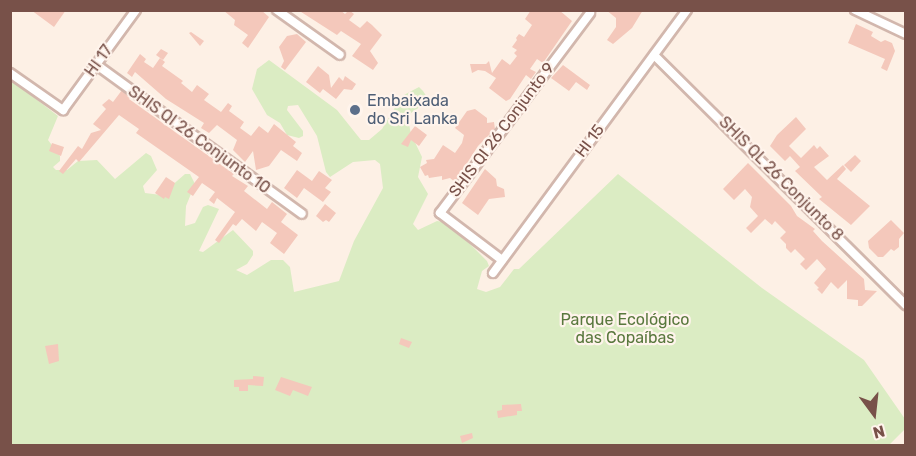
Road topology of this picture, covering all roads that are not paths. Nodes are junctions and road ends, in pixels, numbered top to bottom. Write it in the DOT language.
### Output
graph roads {
  1 [pos="136,10"];
  2 [pos="277,10"];
  3 [pos="687,10"];
  4 [pos="855,10"];
  5 [pos="590,13"];
  6 [pos="906,34"];
  7 [pos="340,55"];
  8 [pos="654,55"];
  9 [pos="97,65"];
  10 [pos="10,73"];
  11 [pos="302,214"];
  12 [pos="502,260"];
  13 [pos="493,273"];
  14 [pos="906,305"];
  1 -- 9 [label="street, HI 17"];
  2 -- 7 [label="street"];
  3 -- 8 [label="street, HI 15"];
  4 -- 6 [label="street"];
  5 -- 12 [label="street, SHIS QI 26 Conjunto 9"];
  8 -- 12 [label="street, HI 15"];
  8 -- 14 [label="street, SHIS QL 26 Conjunto 8"];
  9 -- 10 [label="street, HI 17"];
  9 -- 11 [label="street, SHIS QI 26 Conjunto 10"];
  12 -- 13 [label="street, HI 15"];
}
